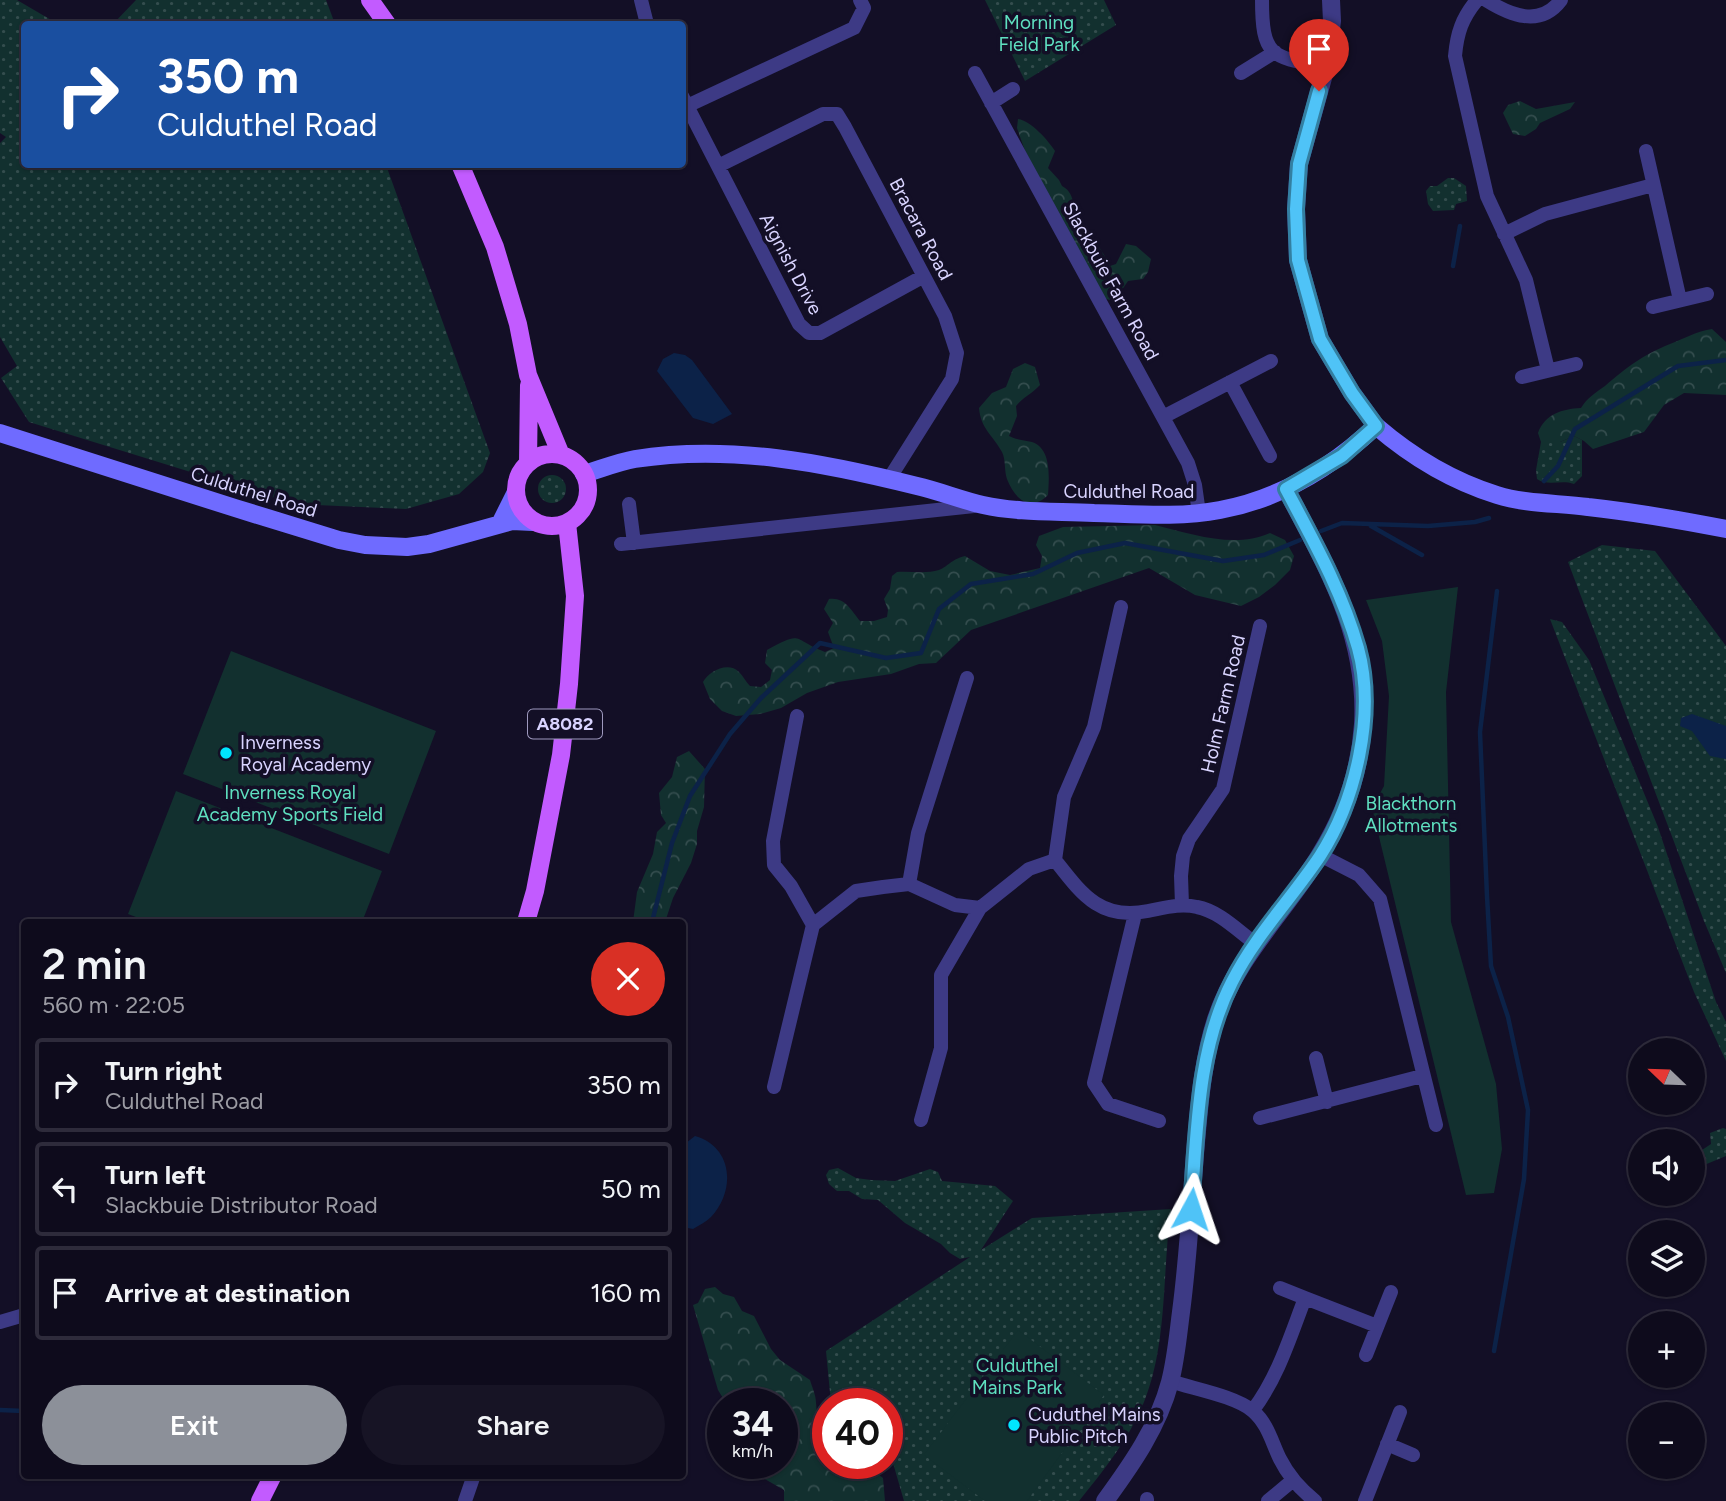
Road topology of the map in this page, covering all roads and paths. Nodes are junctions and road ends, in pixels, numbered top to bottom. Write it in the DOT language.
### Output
graph roads {
  1 [pos="370,0"];
  2 [pos="641,0"];
  3 [pos="860,0"];
  4 [pos="1262,0"];
  5 [pos="1331,0"];
  6 [pos="1477,0"];
  7 [pos="1486,0"];
  8 [pos="1560,0"];
  9 [pos="385,21"];
  10 [pos="647,21"];
  11 [pos="1275,52"];
  12 [pos="1326,67"];
  13 [pos="975,73"];
  14 [pos="1241,73"];
  15 [pos="1013,89"];
  16 [pos="686,101"];
  17 [pos="686,103"];
  18 [pos="991,103"];
  19 [pos="1646,150"];
  20 [pos="718,166"];
  21 [pos="462,168"];
  22 [pos="1653,185"];
  23 [pos="1504,234"];
  24 [pos="924,276"];
  25 [pos="1707,294"];
  26 [pos="1679,300"];
  27 [pos="1653,307"];
  28 [pos="1271,361"];
  29 [pos="1576,363"];
  30 [pos="1548,370"];
  31 [pos="528,375"];
  32 [pos="1522,377"];
  33 [pos="1230,382"];
  34 [pos="1163,417"];
  35 [pos="1376,426"];
  36 [pos="0,433"];
  37 [pos="561,455"];
  38 [pos="1270,456"];
  39 [pos="528,463"];
  40 [pos="584,474"];
  41 [pos="889,479"];
  42 [pos="1286,489"];
  43 [pos="516,492"];
  44 [pos="629,504"];
  45 [pos="985,505"];
  46 [pos="1199,513"];
  47 [pos="533,522"];
  48 [pos="567,523"];
  49 [pos="500,524"];
  50 [pos="1726,529"];
  51 [pos="1121,607"];
  52 [pos="1260,626"];
  53 [pos="967,678"];
  54 [pos="797,716"];
  55 [pos="1321,855"];
  56 [pos="1055,860"];
  57 [pos="909,884"];
  58 [pos="1182,905"];
  59 [pos="979,908"];
  60 [pos="1135,914"];
  61 [pos="527,919"];
  62 [pos="813,925"];
  63 [pos="1256,944"];
  64 [pos="1316,1058"];
  65 [pos="1422,1076"];
  66 [pos="774,1087"];
  67 [pos="1327,1102"];
  68 [pos="1260,1118"];
  69 [pos="921,1120"];
  70 [pos="1159,1121"];
  71 [pos="1436,1125"];
  72 [pos="1280,1289"];
  73 [pos="1391,1292"];
  74 [pos="1305,1298"];
  75 [pos="21,1316"];
  76 [pos="0,1322"];
  77 [pos="1377,1326"];
  78 [pos="1366,1356"];
  79 [pos="1170,1381"];
  80 [pos="1253,1410"];
  81 [pos="1400,1412"];
  82 [pos="1387,1444"];
  83 [pos="1413,1455"];
  84 [pos="271,1479"];
  85 [pos="473,1479"];
  86 [pos="1292,1481"];
  87 [pos="260,1501"];
  88 [pos="465,1501"];
  89 [pos="1105,1501"];
  90 [pos="1268,1501"];
  91 [pos="1315,1501"];
  92 [pos="1365,1501"];
  1 -- 9 [label="main road"];
  2 -- 10 [label="street"];
  3 -- 16 [label="street"];
  4 -- 11 [label="street"];
  5 -- 12 [label="street"];
  6 -- 23 [label="street"];
  7 -- 8 [label="street"];
  11 -- 12 [label="street"];
  11 -- 14 [label="street"];
  12 -- 35 [label="street"];
  13 -- 18 [label="street, Slackbuie Farm Road"];
  15 -- 18 [label="street"];
  17 -- 20 [label="street, Aignish Drive"];
  18 -- 34 [label="street, Slackbuie Farm Road"];
  19 -- 22 [label="street"];
  20 -- 24 [label="street, Bracara Road"];
  20 -- 24 [label="street, Aignish Drive"];
  21 -- 31 [label="main road"];
  22 -- 23 [label="street"];
  22 -- 26 [label="street"];
  23 -- 30 [label="street"];
  24 -- 41 [label="street, Bracara Road"];
  25 -- 26 [label="street"];
  26 -- 27 [label="street"];
  28 -- 33 [label="street"];
  29 -- 30 [label="street"];
  30 -- 32 [label="street"];
  31 -- 37 [label="main road"];
  31 -- 39 [label="main road"];
  33 -- 34 [label="street"];
  33 -- 38 [label="street"];
  34 -- 46 [label="street, Slackbuie Farm Road"];
  35 -- 42 [label="main road, Culduthel Road"];
  35 -- 50 [label="main road"];
  36 -- 49 [label="main road, Culduthel Road"];
  37 -- 39 [label="main road"];
  37 -- 40 [label="main road"];
  39 -- 43 [label="main road"];
  40 -- 41 [label="main road, Culduthel Road"];
  40 -- 48 [label="main road"];
  41 -- 45 [label="main road, Culduthel Road"];
  42 -- 46 [label="main road, Culduthel Road"];
  42 -- 55 [label="street"];
  43 -- 47 [label="main road"];
  43 -- 49 [label="main road"];
  44 -- 45 [label="street, Culduthel Road"];
  45 -- 46 [label="main road, Culduthel Road"];
  47 -- 48 [label="main road"];
  47 -- 49 [label="main road, Culduthel Road"];
  48 -- 61 [label="main road, A8082"];
  51 -- 56 [label="street"];
  52 -- 58 [label="street, Holm Farm Road"];
  53 -- 57 [label="street"];
  54 -- 62 [label="street"];
  55 -- 63 [label="street"];
  55 -- 65 [label="street"];
  56 -- 59 [label="street"];
  56 -- 60 [label="street"];
  57 -- 59 [label="street"];
  57 -- 62 [label="street"];
  58 -- 60 [label="street"];
  58 -- 63 [label="street"];
  59 -- 69 [label="street"];
  60 -- 70 [label="street"];
  62 -- 66 [label="street"];
  63 -- 79 [label="street"];
  64 -- 67 [label="street"];
  65 -- 67 [label="street"];
  65 -- 71 [label="street"];
  67 -- 68 [label="street"];
  72 -- 74 [label="street"];
  73 -- 77 [label="street"];
  74 -- 77 [label="street"];
  74 -- 80 [label="street"];
  75 -- 76 [label="street"];
  77 -- 78 [label="street"];
  79 -- 80 [label="street"];
  79 -- 89 [label="street"];
  80 -- 86 [label="street"];
  81 -- 82 [label="street"];
  82 -- 83 [label="street"];
  82 -- 92 [label="street"];
  84 -- 87 [label="main road"];
  85 -- 88 [label="street"];
  86 -- 90 [label="street"];
  86 -- 91 [label="street"];
}
